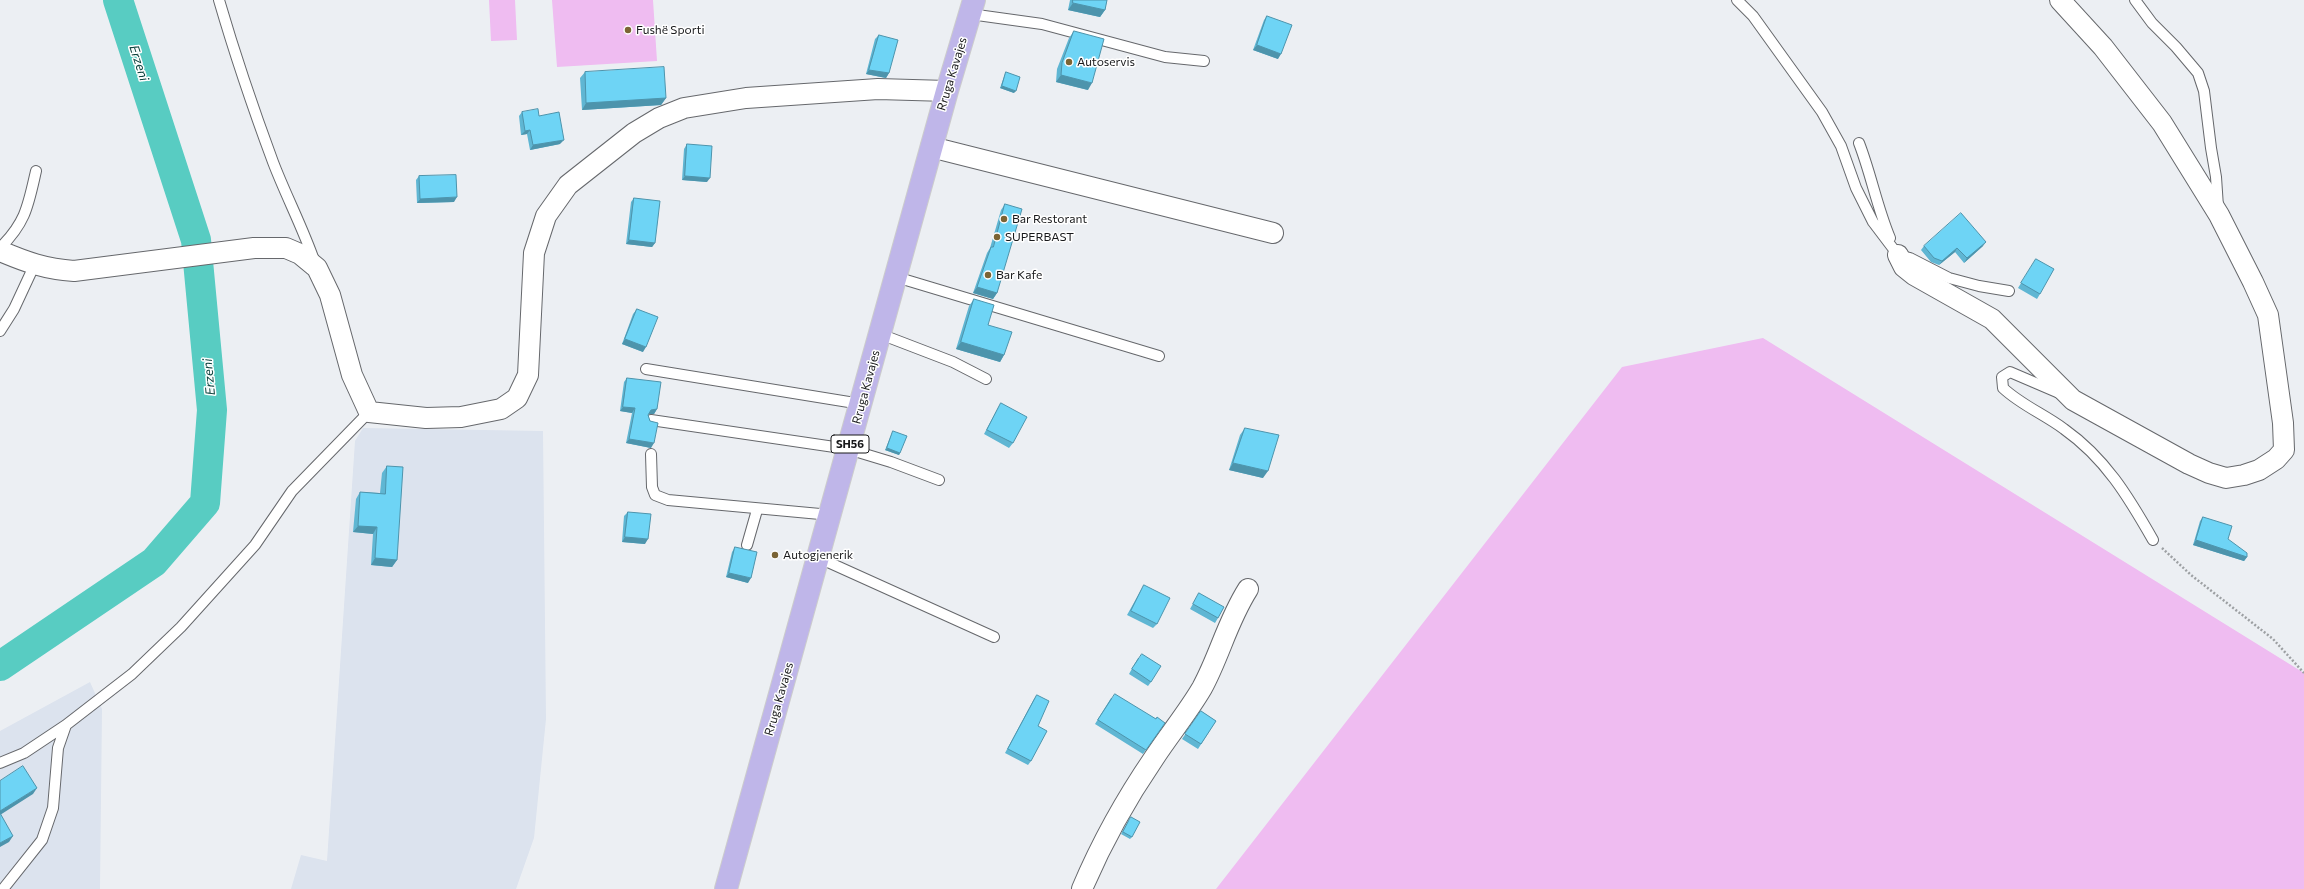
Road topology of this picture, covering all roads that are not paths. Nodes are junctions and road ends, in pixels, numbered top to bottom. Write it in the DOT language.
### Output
graph roads {
  1 [pos="219,0"];
  2 [pos="1737,0"];
  3 [pos="2060,0"];
  4 [pos="2135,0"];
  5 [pos="972,7"];
  6 [pos="1204,61"];
  7 [pos="947,91"];
  8 [pos="1859,143"];
  9 [pos="931,147"];
  10 [pos="36,171"];
  11 [pos="2219,215"];
  12 [pos="1273,233"];
  13 [pos="0,249"];
  14 [pos="1898,255"];
  15 [pos="34,266"];
  16 [pos="318,268"];
  17 [pos="896,277"];
  18 [pos="2009,292"];
  19 [pos="0,331"];
  20 [pos="880,334"];
  21 [pos="1159,356"];
  22 [pos="646,369"];
  23 [pos="986,379"];
  24 [pos="2073,400"];
  25 [pos="861,404"];
  26 [pos="369,412"];
  27 [pos="651,420"];
  28 [pos="848,449"];
  29 [pos="651,454"];
  30 [pos="939,480"];
  31 [pos="757,510"];
  32 [pos="830,516"];
  33 [pos="2153,540"];
  34 [pos="747,545"];
  35 [pos="819,558"];
  36 [pos="1248,589"];
  37 [pos="994,637"];
  38 [pos="66,725"];
  39 [pos="0,764"];
  40 [pos="3,889"];
  41 [pos="726,889"];
  42 [pos="1082,889"];
  1 -- 16 [label="lane"];
  2 -- 14 [label="lane"];
  3 -- 11 [label="street"];
  4 -- 11 [label="lane"];
  5 -- 6 [label="lane"];
  5 -- 7 [label="main road, Rruga Kavajes / SH56"];
  7 -- 9 [label="main road, Rruga Kavajes / SH56"];
  7 -- 26 [label="street"];
  8 -- 14 [label="lane"];
  9 -- 12 [label="street"];
  9 -- 17 [label="main road, Rruga Kavajes / SH56"];
  10 -- 13 [label="lane"];
  11 -- 24 [label="street"];
  13 -- 15 [label="street"];
  14 -- 18 [label="lane"];
  14 -- 24 [label="street"];
  15 -- 16 [label="street"];
  15 -- 19 [label="lane"];
  16 -- 26 [label="street"];
  17 -- 20 [label="main road, Rruga Kavajes / SH56"];
  17 -- 21 [label="lane"];
  20 -- 23 [label="lane"];
  20 -- 25 [label="main road, Rruga Kavajes / SH56"];
  22 -- 25 [label="lane"];
  24 -- 33 [label="lane"];
  25 -- 28 [label="main road, Rruga Kavajes / SH56"];
  26 -- 38 [label="lane"];
  27 -- 28 [label="lane"];
  28 -- 30 [label="lane"];
  28 -- 32 [label="main road, Rruga Kavajes / SH56"];
  29 -- 31 [label="lane"];
  31 -- 32 [label="lane"];
  31 -- 34 [label="lane"];
  32 -- 35 [label="main road, Rruga Kavajes / SH56"];
  35 -- 37 [label="lane"];
  35 -- 41 [label="main road, Rruga Kavajes / SH56"];
  36 -- 42 [label="street"];
  38 -- 39 [label="lane"];
  38 -- 40 [label="lane"];
}
